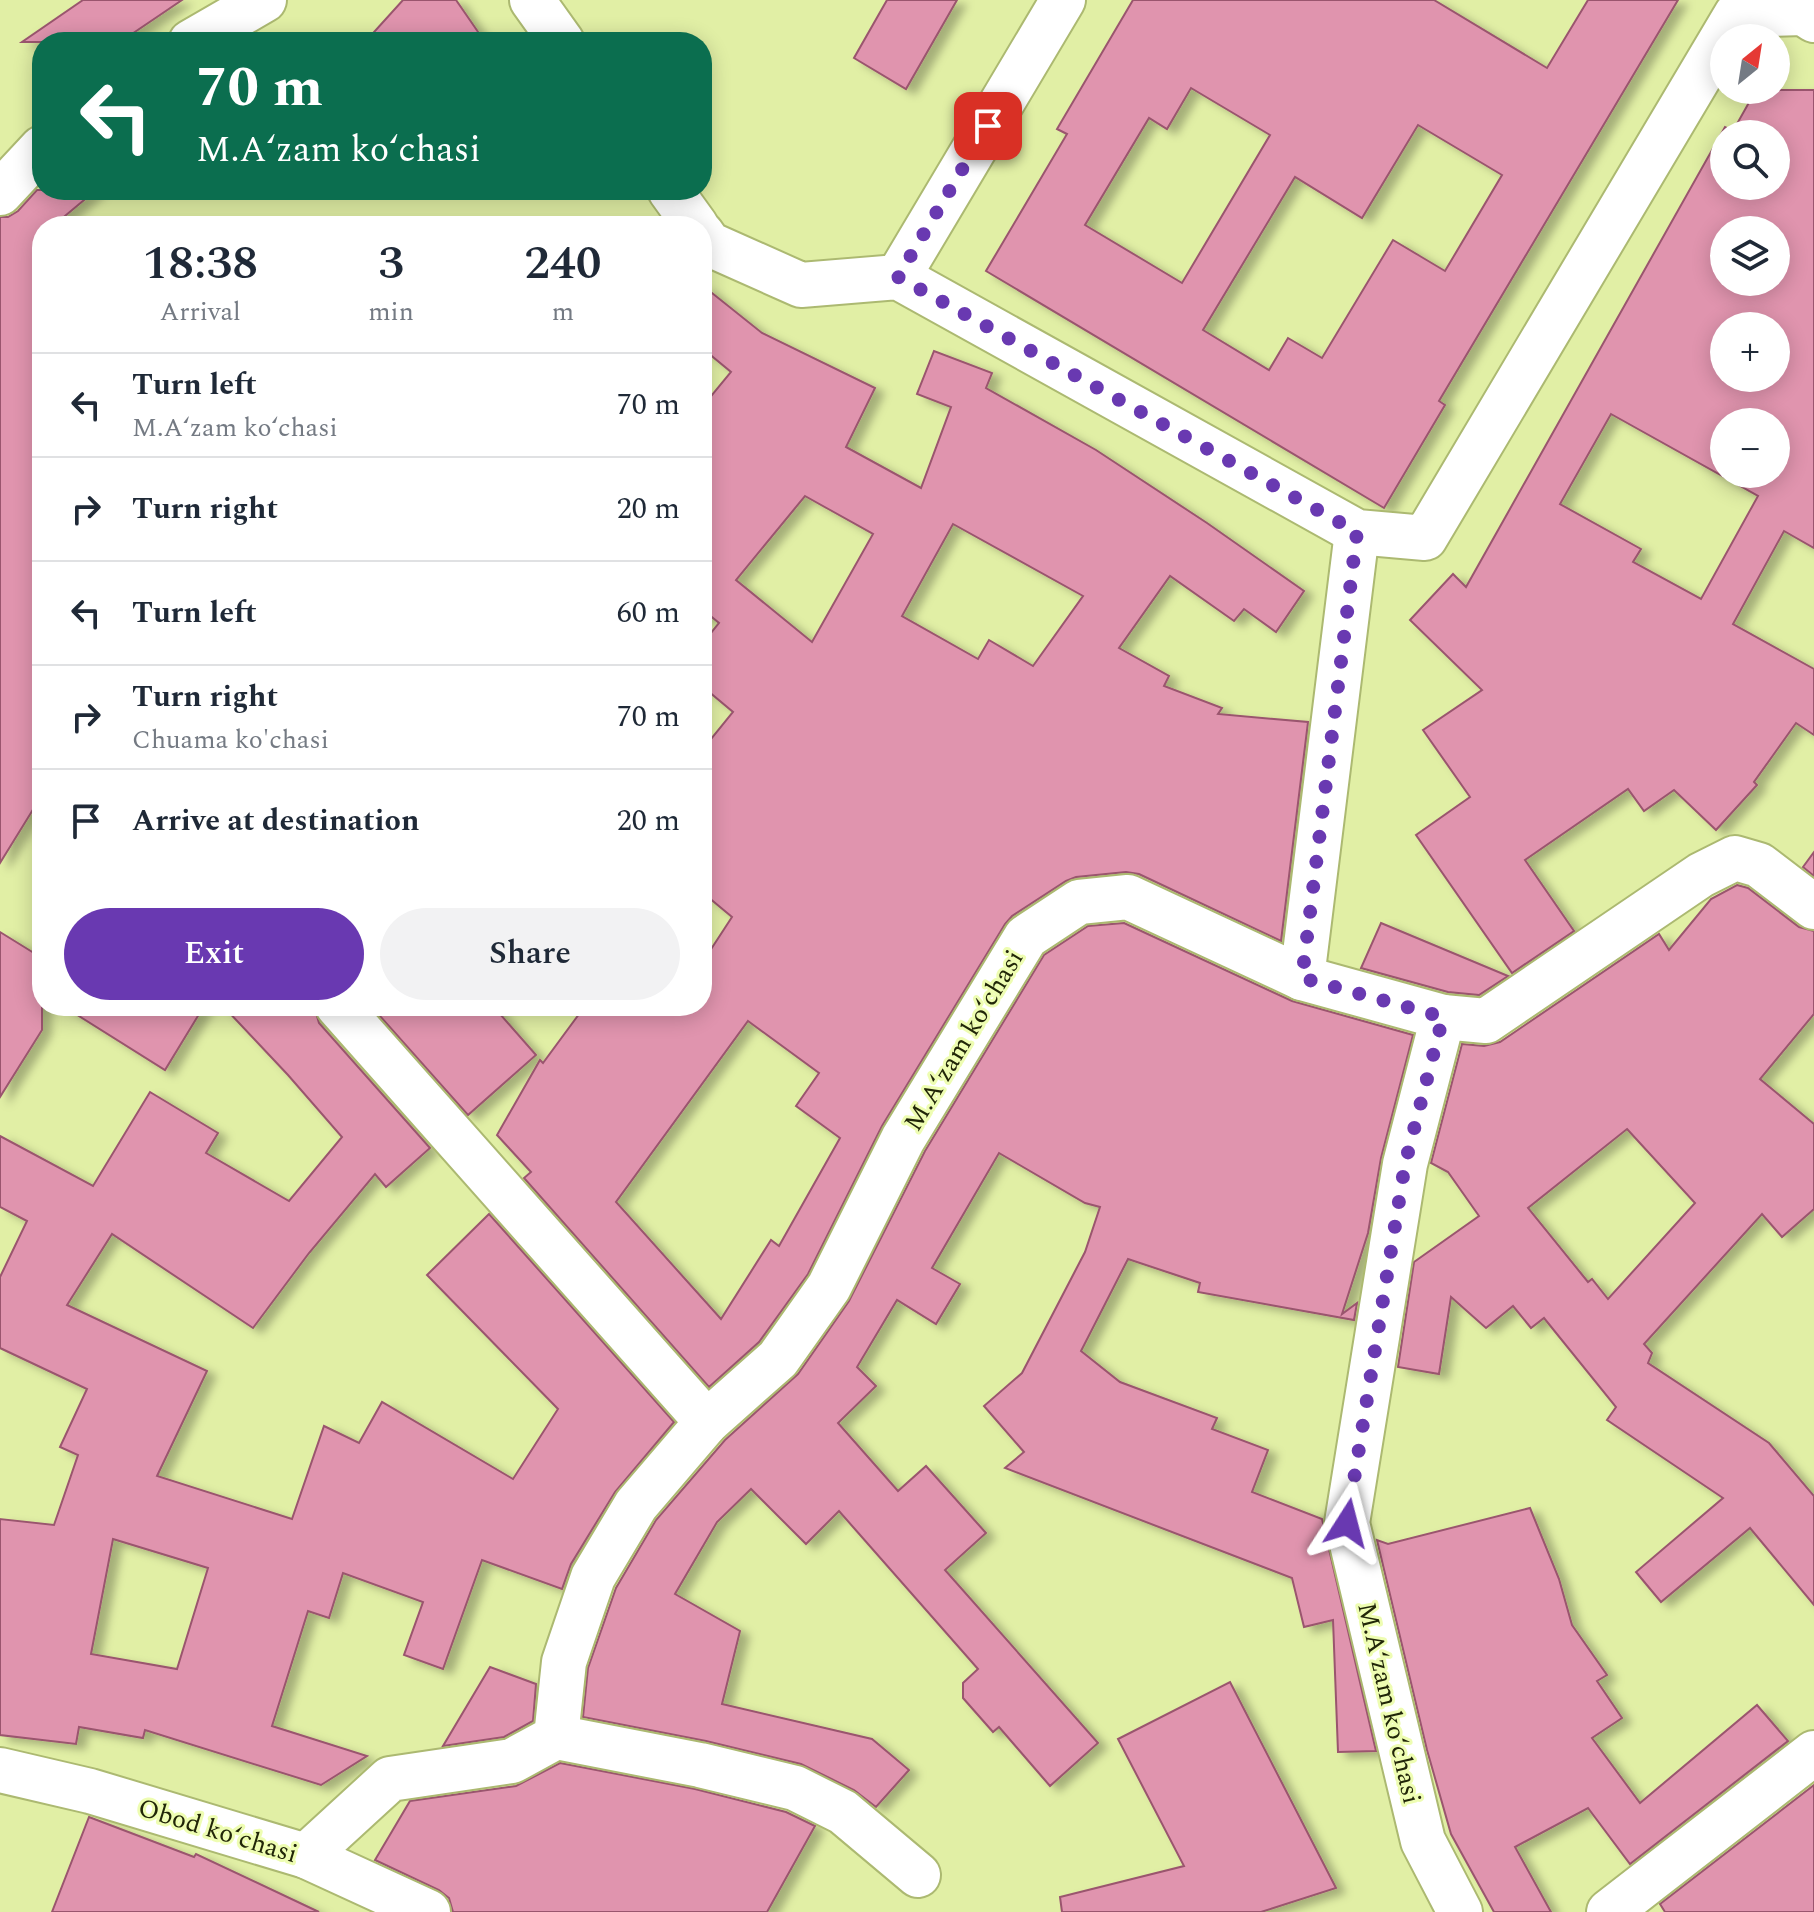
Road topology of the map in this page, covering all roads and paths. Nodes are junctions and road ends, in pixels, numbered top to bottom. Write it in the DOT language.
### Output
graph roads {
  1 [pos="264,0"];
  2 [pos="532,0"];
  3 [pos="1063,0"];
  4 [pos="1814,20"];
  5 [pos="208,32"];
  6 [pos="555,32"];
  7 [pos="32,159"];
  8 [pos="0,193"];
  9 [pos="712,245"];
  10 [pos="898,277"];
  11 [pos="1357,532"];
  12 [pos="1814,907"];
  13 [pos="1302,978"];
  14 [pos="347,1016"];
  15 [pos="1443,1017"];
  16 [pos="707,1422"];
  17 [pos="556,1737"];
  18 [pos="1814,1753"];
  19 [pos="0,1770"];
  20 [pos="306,1856"];
  21 [pos="918,1875"];
  22 [pos="428,1912"];
  23 [pos="1460,1912"];
  24 [pos="1609,1912"];
  1 -- 5 [label="street"];
  2 -- 6 [label="street"];
  3 -- 10 [label="street"];
  4 -- 11 [label="street"];
  7 -- 8 [label="street"];
  9 -- 10 [label="street"];
  10 -- 11 [label="street"];
  11 -- 13 [label="street"];
  12 -- 15 [label="street"];
  13 -- 15 [label="street, M.Aʻzam koʻchasi"];
  13 -- 16 [label="street, M.Aʻzam koʻchasi"];
  14 -- 16 [label="street"];
  15 -- 23 [label="street, M.Aʻzam koʻchasi"];
  16 -- 17 [label="street, M.Aʻzam koʻchasi"];
  17 -- 20 [label="street"];
  17 -- 21 [label="street"];
  18 -- 24 [label="street"];
  19 -- 20 [label="street, Obod koʻchasi"];
  20 -- 22 [label="street, Obod koʻchasi"];
}
